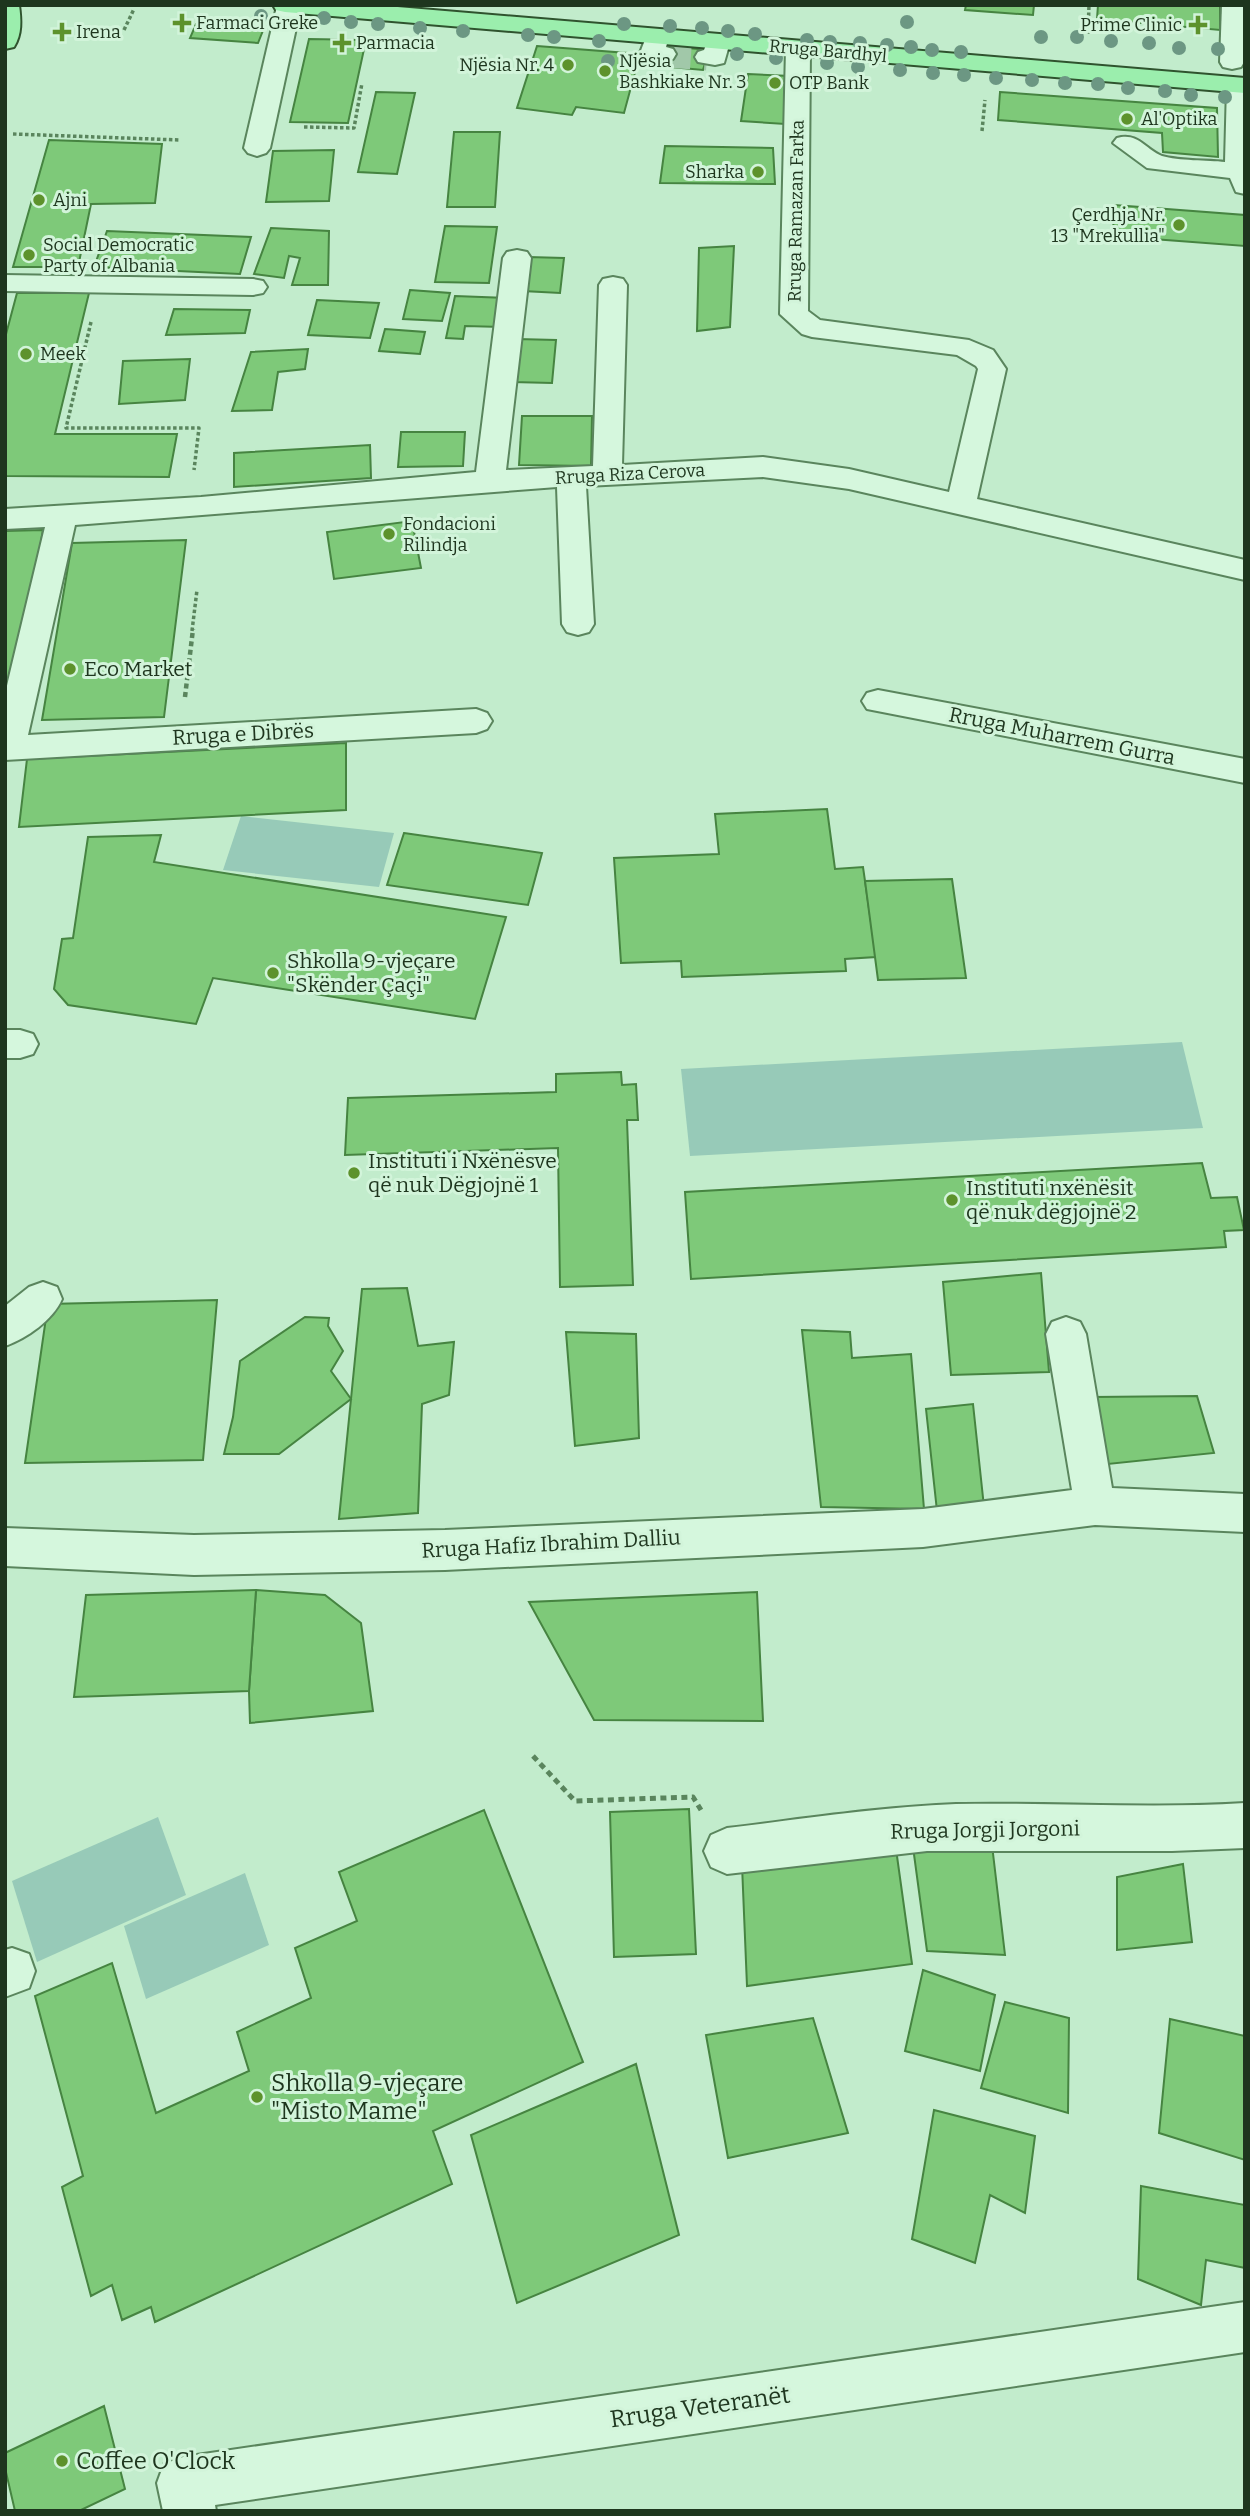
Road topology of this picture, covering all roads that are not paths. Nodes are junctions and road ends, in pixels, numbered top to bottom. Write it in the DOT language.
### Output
graph roads {
  1 [pos="287,5"];
  2 [pos="1234,5"];
  3 [pos="838,28"];
  4 [pos="798,48"];
  5 [pos="1240,74"];
  6 [pos="259,136"];
  7 [pos="1126,143"];
  8 [pos="1242,178"];
  9 [pos="517,258"];
  10 [pos="5,283"];
  11 [pos="613,285"];
  12 [pos="253,287"];
  13 [pos="607,477"];
  14 [pos="571,478"];
  15 [pos="490,481"];
  16 [pos="961,504"];
  17 [pos="62,516"];
  18 [pos="5,519"];
  19 [pos="1245,570"];
  20 [pos="578,624"];
  21 [pos="878,701"];
  22 [pos="476,721"];
  23 [pos="7,748"];
  24 [pos="1245,771"];
  25 [pos="43,1299"];
  26 [pos="5,1329"];
  27 [pos="1066,1334"];
  28 [pos="1095,1507"];
  29 [pos="1245,1513"];
  30 [pos="5,1547"];
  31 [pos="1245,1825"];
  32 [pos="727,1851"];
  33 [pos="1245,2327"];
  34 [pos="190,2511"];
  1 -- 4 [label="main road, Rruga Bardhyl"];
  1 -- 6 [label="street"];
  2 -- 5 [label="street"];
  3 -- 5 [label="main road, Rruga Bardhyl"];
  4 -- 5 [label="main road, Rruga Bardhyl"];
  4 -- 16 [label="street, Rruga Ramazan Farka"];
  5 -- 8 [label="street"];
  7 -- 8 [label="street"];
  9 -- 15 [label="street"];
  10 -- 12 [label="street"];
  11 -- 13 [label="street"];
  13 -- 14 [label="street, Rruga Riza Cerova"];
  13 -- 16 [label="street, Rruga Riza Cerova"];
  14 -- 15 [label="street, Rruga Riza Cerova"];
  14 -- 20 [label="street"];
  15 -- 17 [label="street, Rruga Riza Cerova"];
  16 -- 19 [label="street, Rruga Riza Cerova"];
  17 -- 18 [label="street, Rruga Riza Cerova"];
  17 -- 23 [label="street, Rruga e Dibrës"];
  21 -- 24 [label="street, Rruga Muharrem Gurra"];
  22 -- 23 [label="street, Rruga e Dibrës"];
  25 -- 26 [label="street"];
  27 -- 28 [label="street"];
  28 -- 29 [label="street, Rruga Hafiz Ibrahim Dalliu"];
  28 -- 30 [label="street, Rruga Hafiz Ibrahim Dalliu"];
  31 -- 32 [label="street, Rruga Jorgji Jorgoni"];
  33 -- 34 [label="street, Rruga Veteranët"];
}
